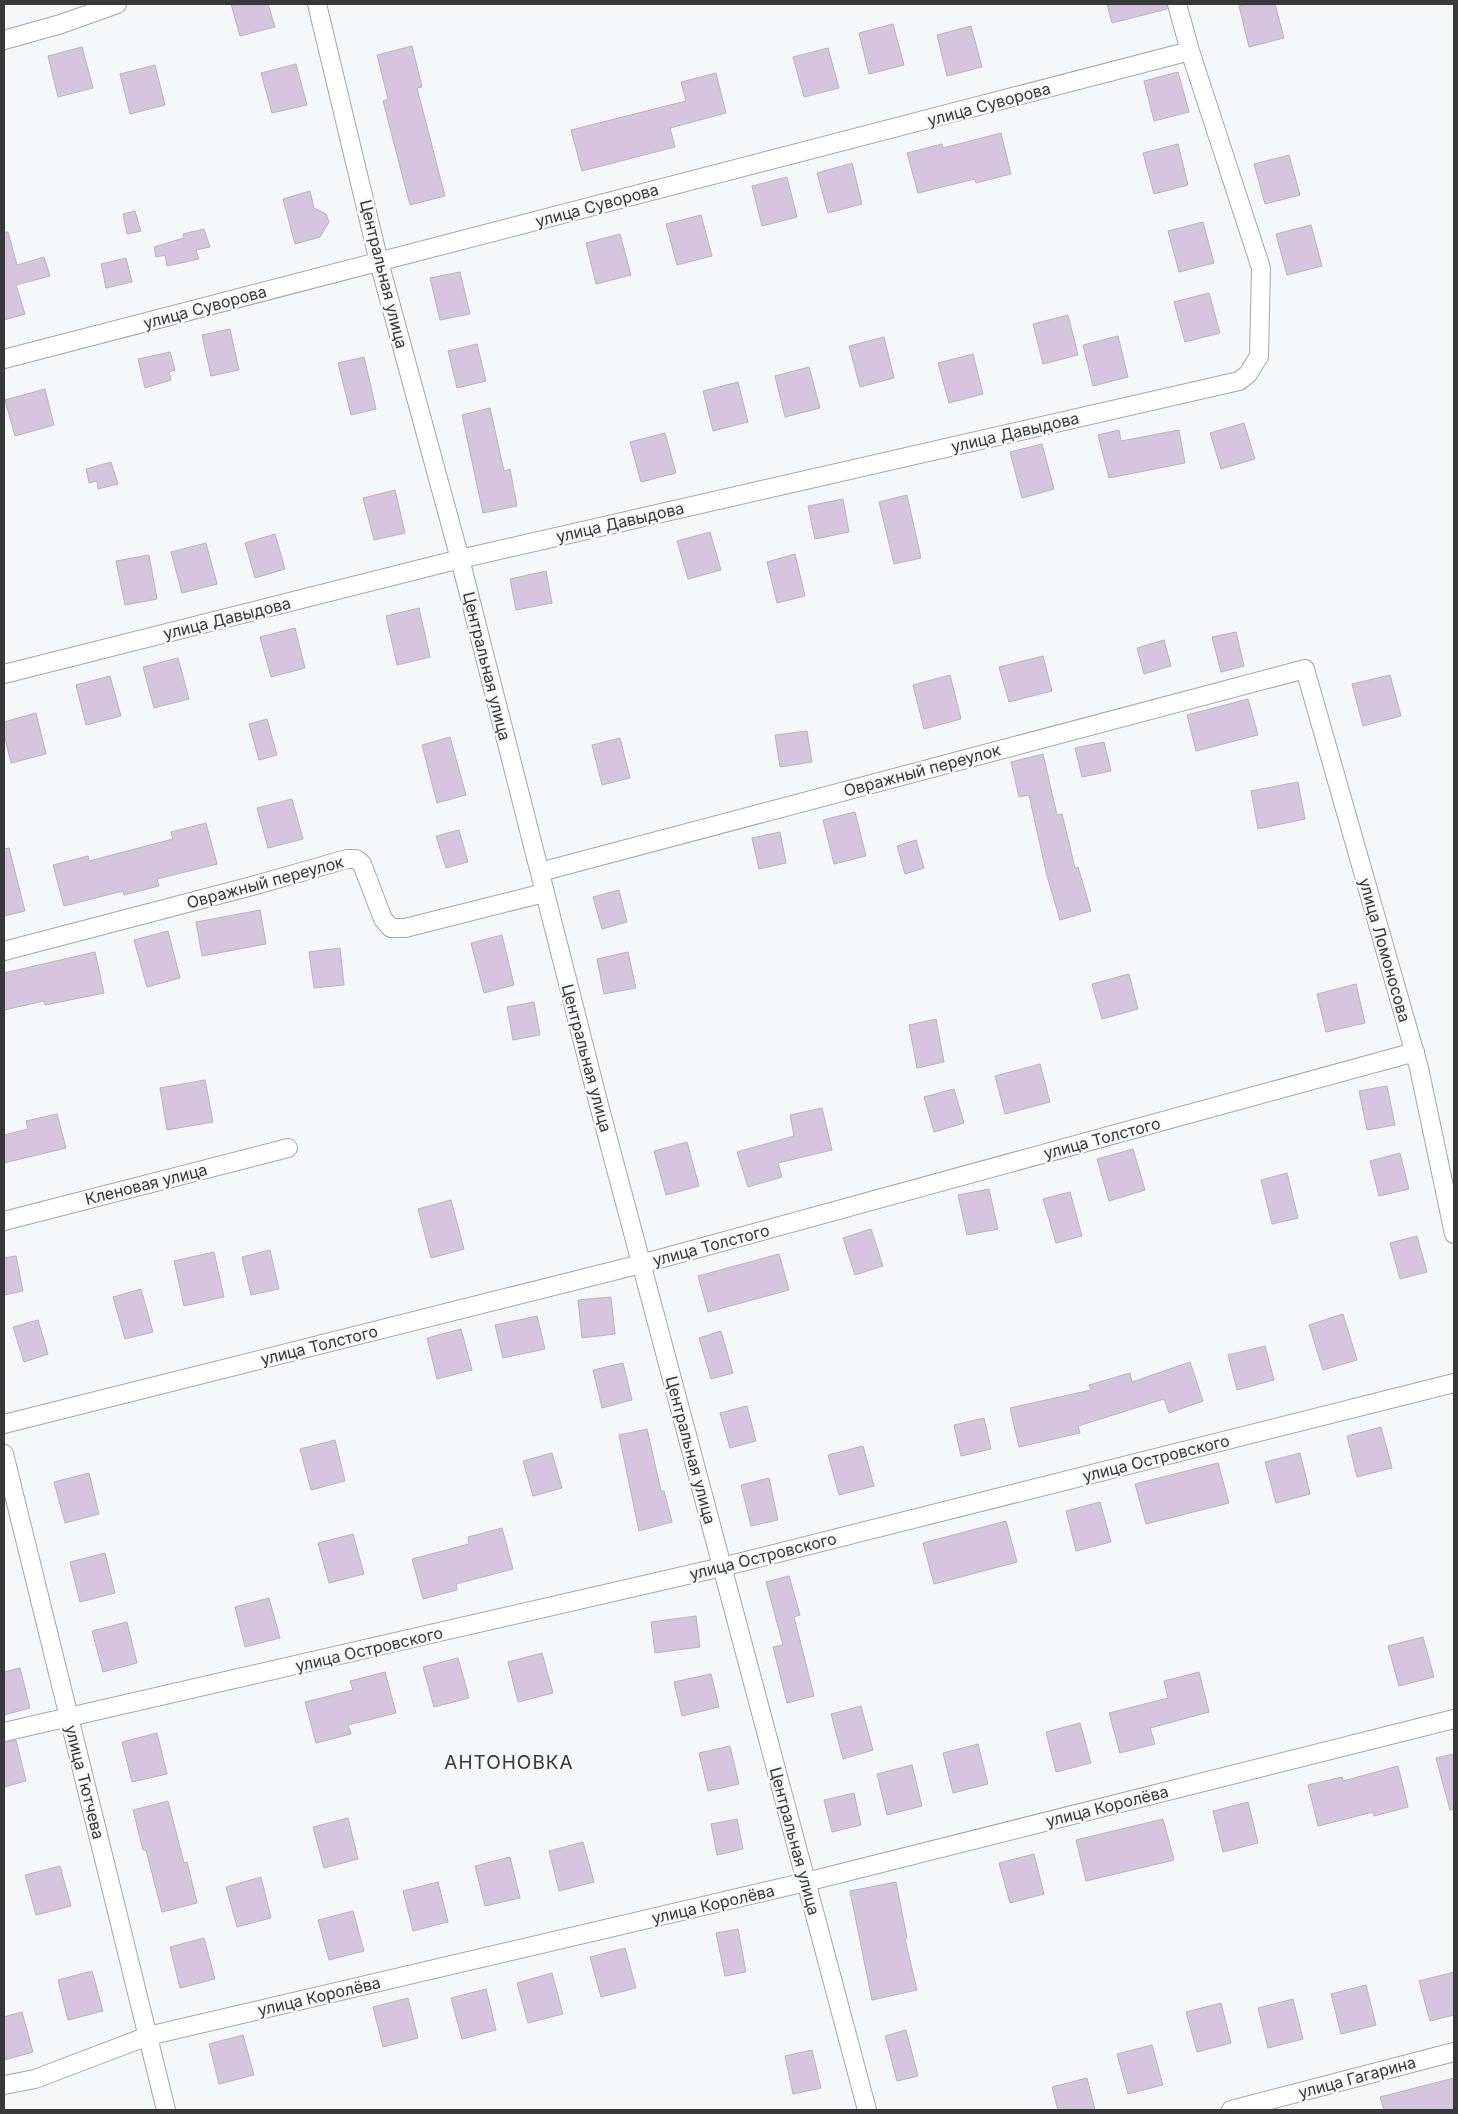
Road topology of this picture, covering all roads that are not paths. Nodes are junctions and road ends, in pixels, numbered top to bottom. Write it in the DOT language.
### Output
graph roads {
  1 [pos="117,4"];
  2 [pos="317,4"];
  3 [pos="1177,4"];
  4 [pos="4,40"];
  5 [pos="1190,52"];
  6 [pos="379,262"];
  7 [pos="4,358"];
  8 [pos="460,559"];
  9 [pos="1304,669"];
  10 [pos="4,674"];
  11 [pos="540,872"];
  12 [pos="544,893"];
  13 [pos="4,951"];
  14 [pos="1415,1052"];
  15 [pos="288,1148"];
  16 [pos="1451,1204"];
  17 [pos="4,1221"];
  18 [pos="1454,1234"];
  19 [pos="641,1264"];
  20 [pos="1454,1383"];
  21 [pos="4,1424"];
  22 [pos="4,1454"];
  23 [pos="722,1567"];
  24 [pos="69,1718"];
  25 [pos="1454,1719"];
  26 [pos="4,1732"];
  27 [pos="806,1882"];
  28 [pos="148,2036"];
  29 [pos="1454,2052"];
  30 [pos="4,2085"];
  31 [pos="166,2110"];
  32 [pos="867,2110"];
  33 [pos="1230,2110"];
  1 -- 4 [label="street"];
  2 -- 6 [label="street, Центральная улица"];
  3 -- 5 [label="street"];
  5 -- 6 [label="street, улица Суворова"];
  5 -- 8 [label="street, улица Давыдова"];
  6 -- 7 [label="street, улица Суворова"];
  6 -- 8 [label="street, Центральная улица"];
  8 -- 10 [label="street, улица Давыдова"];
  8 -- 11 [label="street, Центральная улица"];
  9 -- 11 [label="street, Овражный переулок"];
  9 -- 14 [label="street, улица Ломоносова"];
  11 -- 12 [label="street, Центральная улица"];
  12 -- 13 [label="street, Овражный переулок"];
  12 -- 19 [label="street, Центральная улица"];
  14 -- 16 [label="street, улица Ломоносова"];
  14 -- 19 [label="street, улица Толстого"];
  15 -- 17 [label="street, Кленовая улица"];
  16 -- 18 [label="street, улица Ломоносова"];
  19 -- 21 [label="street, улица Толстого"];
  19 -- 23 [label="street, Центральная улица"];
  20 -- 23 [label="street, улица Островского"];
  22 -- 24 [label="street, улица Тютчева"];
  23 -- 24 [label="street, улица Островского"];
  23 -- 27 [label="street, Центральная улица"];
  24 -- 26 [label="street, улица Островского"];
  24 -- 28 [label="street, улица Тютчева"];
  25 -- 27 [label="street, улица Королёва"];
  27 -- 28 [label="street, улица Королёва"];
  27 -- 32 [label="street, Центральная улица"];
  28 -- 30 [label="street, улица Королёва"];
  28 -- 31 [label="street, улица Тютчева"];
  29 -- 33 [label="street, улица Гагарина"];
}
